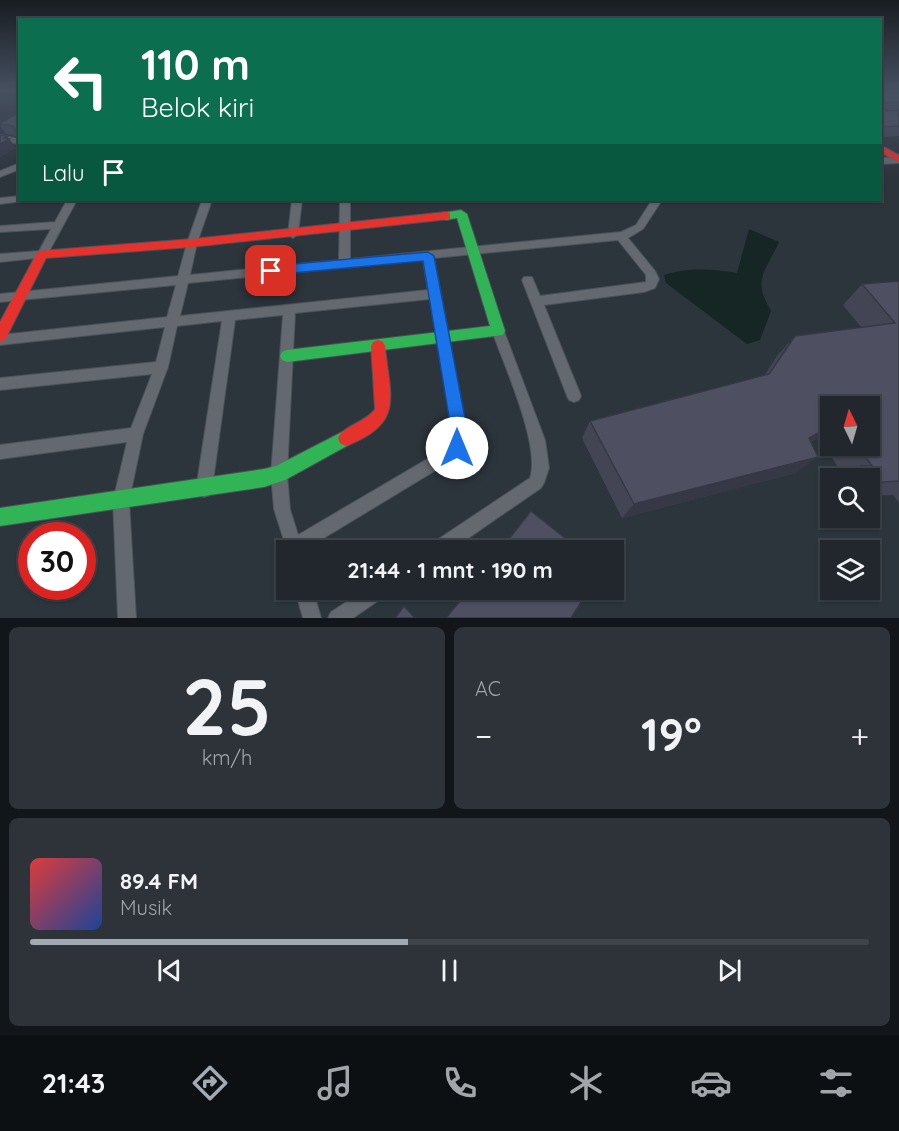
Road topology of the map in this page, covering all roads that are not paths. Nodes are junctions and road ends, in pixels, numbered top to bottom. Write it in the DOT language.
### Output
graph roads {
  1 [pos="0,138"];
  2 [pos="18,142"];
  3 [pos="882,149"];
  4 [pos="899,159"];
  5 [pos="882,161"];
  6 [pos="18,167"];
  7 [pos="18,174"];
  8 [pos="0,175"];
  9 [pos="18,199"];
  10 [pos="0,201"];
  11 [pos="71,201"];
  12 [pos="207,201"];
  13 [pos="297,201"];
  14 [pos="345,201"];
  15 [pos="656,201"];
  16 [pos="58,225"];
  17 [pos="345,227"];
  18 [pos="0,230"];
  19 [pos="293,234"];
  20 [pos="621,236"];
  21 [pos="192,243"];
  22 [pos="474,251"];
  23 [pos="42,254"];
  24 [pos="428,256"];
  25 [pos="0,258"];
  26 [pos="344,262"];
  27 [pos="185,280"];
  28 [pos="528,280"];
  29 [pos="433,294"];
  30 [pos="20,295"];
  31 [pos="0,298"];
  32 [pos="538,301"];
  33 [pos="289,311"];
  34 [pos="229,317"];
  35 [pos="173,322"];
  36 [pos="498,331"];
  37 [pos="0,338"];
  38 [pos="442,339"];
  39 [pos="378,346"];
  40 [pos="286,356"];
  41 [pos="161,367"];
  42 [pos="0,384"];
  43 [pos="574,396"];
  44 [pos="136,434"];
  45 [pos="0,452"];
  46 [pos="279,474"];
  47 [pos="204,489"];
  48 [pos="120,501"];
  49 [pos="0,517"];
  50 [pos="292,540"];
  51 [pos="310,540"];
  52 [pos="451,540"];
  53 [pos="307,600"];
  54 [pos="364,600"];
  55 [pos="127,618"];
  56 [pos="312,618"];
  57 [pos="337,618"];
  1 -- 2 [label="street"];
  3 -- 4 [label="street"];
  4 -- 5 [label="street"];
  6 -- 8 [label="street"];
  7 -- 8 [label="street"];
  9 -- 10 [label="street"];
  11 -- 16 [label="street"];
  12 -- 21 [label="street"];
  13 -- 19 [label="street"];
  14 -- 17 [label="street"];
  15 -- 20 [label="street"];
  16 -- 18 [label="street"];
  16 -- 23 [label="street"];
  17 -- 19 [label="street"];
  17 -- 22 [label="street"];
  17 -- 26 [label="street"];
  19 -- 21 [label="street"];
  20 -- 22 [label="street"];
  20 -- 32 [label="street"];
  21 -- 23 [label="street"];
  21 -- 27 [label="street"];
  22 -- 24 [label="street"];
  22 -- 36 [label="street"];
  23 -- 25 [label="street"];
  23 -- 30 [label="street"];
  24 -- 26 [label="street"];
  24 -- 29 [label="street"];
  26 -- 27 [label="street"];
  27 -- 30 [label="street"];
  27 -- 35 [label="street"];
  28 -- 32 [label="street"];
  29 -- 33 [label="street"];
  29 -- 38 [label="street"];
  30 -- 31 [label="street"];
  30 -- 37 [label="street"];
  32 -- 43 [label="street"];
  33 -- 34 [label="street"];
  33 -- 40 [label="street"];
  34 -- 35 [label="street"];
  34 -- 47 [label="street"];
  35 -- 37 [label="street"];
  35 -- 41 [label="street"];
  36 -- 38 [label="street"];
  36 -- 52 [label="street"];
  38 -- 39 [label="street"];
  38 -- 51 [label="street"];
  39 -- 40 [label="street"];
  39 -- 46 [label="street"];
  40 -- 46 [label="street"];
  41 -- 42 [label="street"];
  41 -- 44 [label="street"];
  44 -- 45 [label="street"];
  44 -- 48 [label="street"];
  46 -- 47 [label="street"];
  46 -- 50 [label="street"];
  47 -- 48 [label="street"];
  48 -- 49 [label="street"];
  48 -- 55 [label="street"];
  53 -- 56 [label="street"];
  54 -- 57 [label="street"];
}
